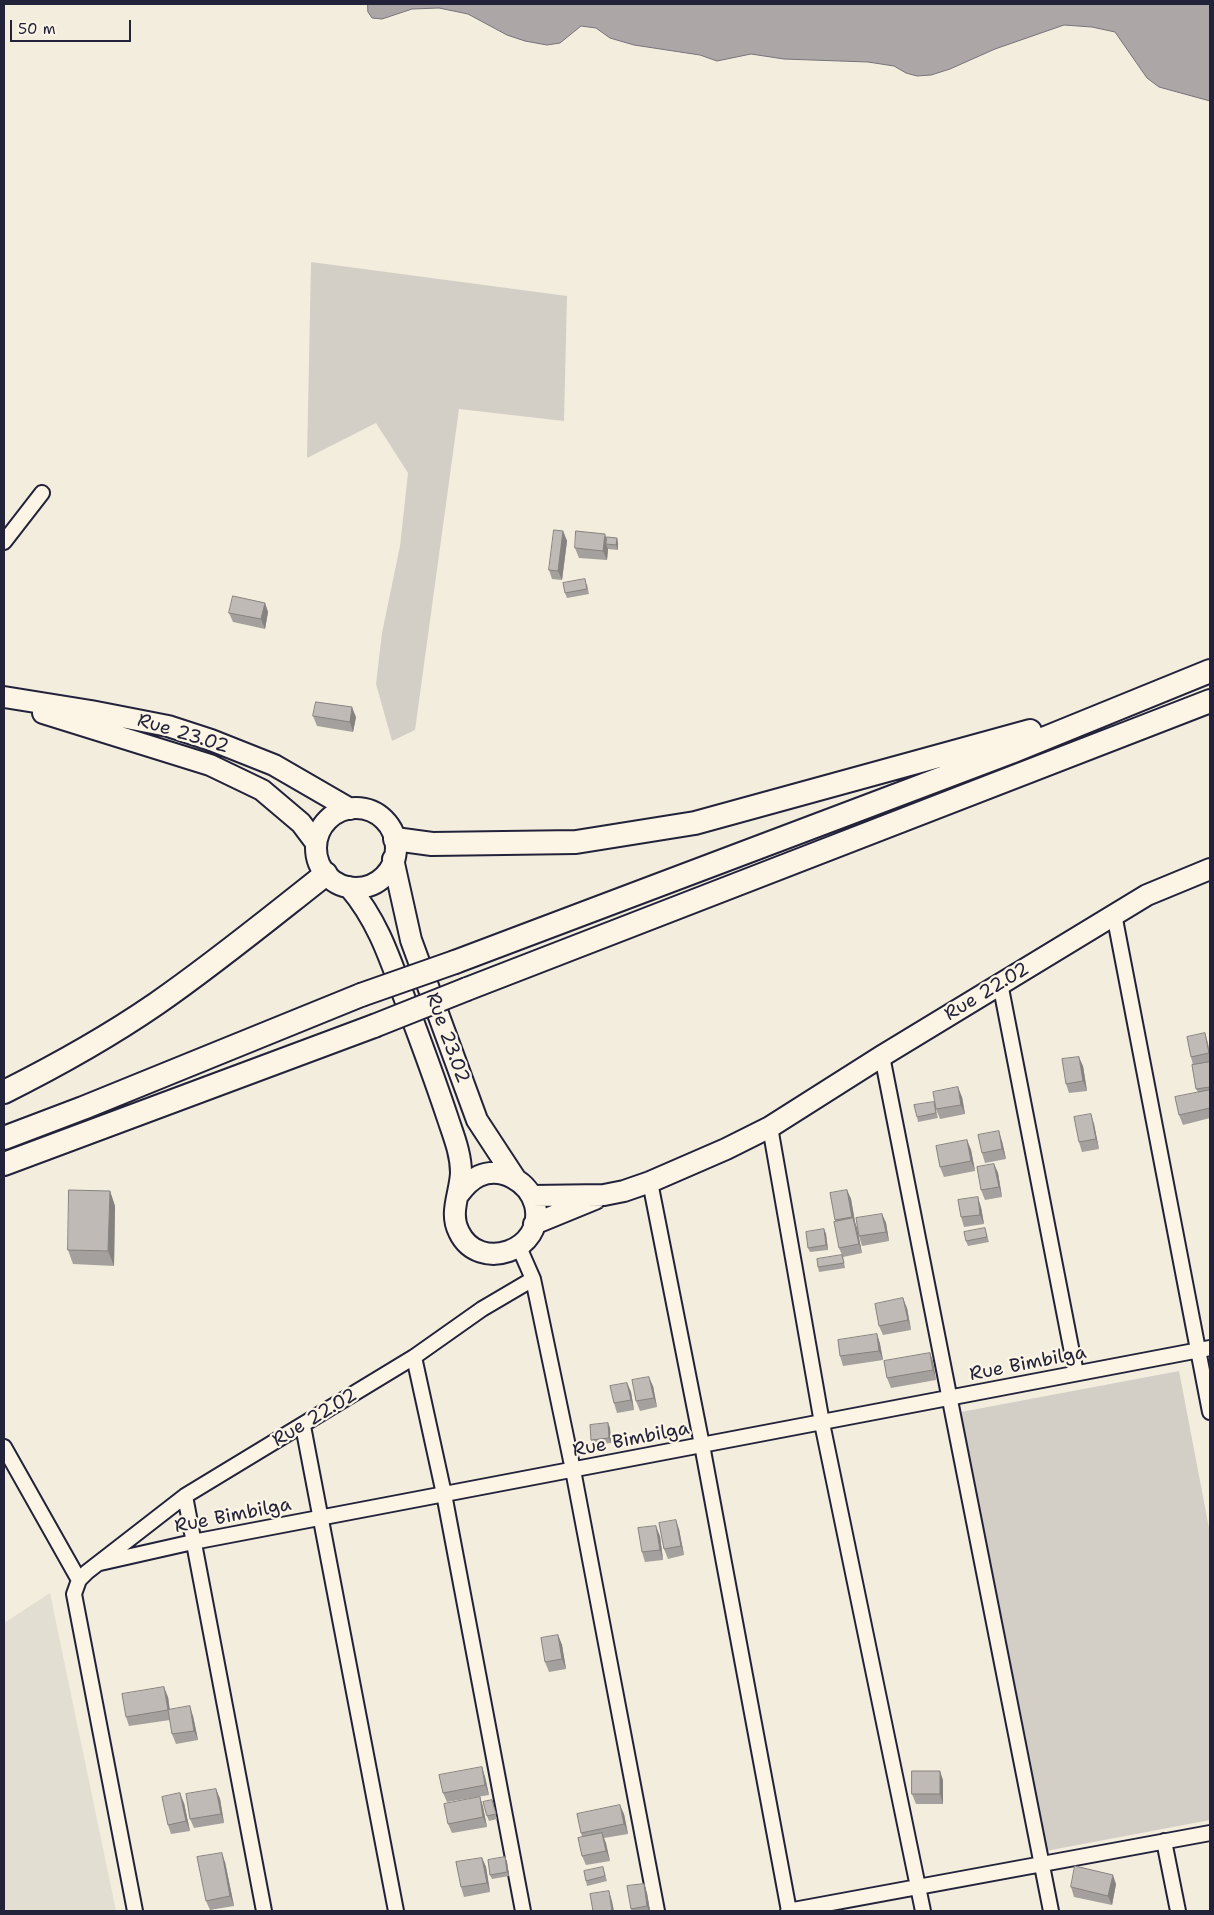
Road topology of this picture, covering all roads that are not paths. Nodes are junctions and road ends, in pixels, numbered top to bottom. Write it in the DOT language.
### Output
graph roads {
  1 [pos="42,493"];
  2 [pos="4,542"];
  3 [pos="1210,671"];
  4 [pos="4,698"];
  5 [pos="1210,700"];
  6 [pos="1137,701"];
  7 [pos="350,809"];
  8 [pos="316,843"];
  9 [pos="394,849"];
  10 [pos="1210,869"];
  11 [pos="326,874"];
  12 [pos="349,887"];
  13 [pos="1114,914"];
  14 [pos="1000,983"];
  15 [pos="882,1056"];
  16 [pos="4,1092"];
  17 [pos="770,1126"];
  18 [pos="4,1138"];
  19 [pos="4,1164"];
  20 [pos="515,1178"];
  21 [pos="650,1182"];
  22 [pos="459,1194"];
  23 [pos="604,1195"];
  24 [pos="532,1196"];
  25 [pos="534,1224"];
  26 [pos="519,1247"];
  27 [pos="533,1279"];
  28 [pos="1204,1349"];
  29 [pos="414,1357"];
  30 [pos="1076,1373"];
  31 [pos="949,1398"];
  32 [pos="1210,1412"];
  33 [pos="822,1423"];
  34 [pos="303,1426"];
  35 [pos="702,1445"];
  36 [pos="4,1447"];
  37 [pos="573,1470"];
  38 [pos="444,1494"];
  39 [pos="185,1496"];
  40 [pos="321,1518"];
  41 [pos="192,1542"];
  42 [pos="100,1563"];
  43 [pos="79,1580"];
  44 [pos="1210,1833"];
  45 [pos="1164,1841"];
  46 [pos="1042,1864"];
  47 [pos="918,1887"];
  48 [pos="135,1911"];
  49 [pos="264,1911"];
  50 [pos="396,1911"];
  51 [pos="523,1911"];
  52 [pos="657,1911"];
  53 [pos="789,1911"];
  54 [pos="923,1911"];
  55 [pos="1051,1911"];
  56 [pos="1178,1911"];
  1 -- 2 [label="street"];
  3 -- 6 [label="main road"];
  4 -- 7 [label="street, Rue 23.02"];
  4 -- 8 [label="street, Rue 23.02"];
  5 -- 19 [label="main road, bridge"];
  6 -- 9 [label="main road"];
  6 -- 18 [label="main road, bridge"];
  7 -- 8 [label="street"];
  7 -- 9 [label="street, Rue 23.02"];
  8 -- 11 [label="street, Rue 23.02"];
  9 -- 12 [label="street"];
  9 -- 20 [label="street, Rue 23.02"];
  10 -- 13 [label="street, Rue 22.02"];
  11 -- 12 [label="street, Rue 23.02"];
  11 -- 16 [label="main road"];
  12 -- 22 [label="street, Rue 23.02"];
  13 -- 14 [label="street, Rue 22.02"];
  13 -- 28 [label="street"];
  14 -- 15 [label="street, Rue 22.02"];
  14 -- 30 [label="street"];
  15 -- 17 [label="street, Rue 22.02"];
  15 -- 31 [label="street"];
  17 -- 21 [label="street"];
  17 -- 33 [label="street"];
  20 -- 22 [label="street"];
  20 -- 24 [label="street, Rue 23.02"];
  21 -- 23 [label="street"];
  21 -- 35 [label="street"];
  22 -- 26 [label="street, Rue 23.02"];
  23 -- 24 [label="street"];
  23 -- 25 [label="street"];
  24 -- 25 [label="street"];
  25 -- 26 [label="street"];
  26 -- 27 [label="street"];
  27 -- 29 [label="street, Rue 22.02"];
  27 -- 37 [label="street"];
  28 -- 30 [label="street, Rue Bimbilga"];
  28 -- 32 [label="street"];
  29 -- 34 [label="street, Rue 22.02"];
  29 -- 38 [label="street"];
  30 -- 31 [label="street, Rue Bimbilga"];
  31 -- 33 [label="street, Rue Bimbilga"];
  31 -- 46 [label="street"];
  33 -- 35 [label="street, Rue Bimbilga"];
  33 -- 47 [label="street"];
  34 -- 39 [label="street, Rue 22.02"];
  34 -- 40 [label="street"];
  35 -- 37 [label="street, Rue Bimbilga"];
  35 -- 53 [label="street"];
  36 -- 43 [label="street"];
  37 -- 38 [label="street, Rue Bimbilga"];
  37 -- 52 [label="street"];
  38 -- 40 [label="street, Rue Bimbilga"];
  38 -- 51 [label="street"];
  39 -- 41 [label="street"];
  39 -- 42 [label="street, Rue 22.02"];
  40 -- 41 [label="street, Rue Bimbilga"];
  40 -- 50 [label="street"];
  41 -- 42 [label="street, Rue Bimbilga"];
  41 -- 49 [label="street"];
  42 -- 43 [label="street, Rue Bimbilga"];
  43 -- 48 [label="street"];
  44 -- 45 [label="street"];
  45 -- 46 [label="street"];
  45 -- 56 [label="street"];
  46 -- 47 [label="street"];
  46 -- 55 [label="street"];
  47 -- 53 [label="street"];
  47 -- 54 [label="street"];
}
